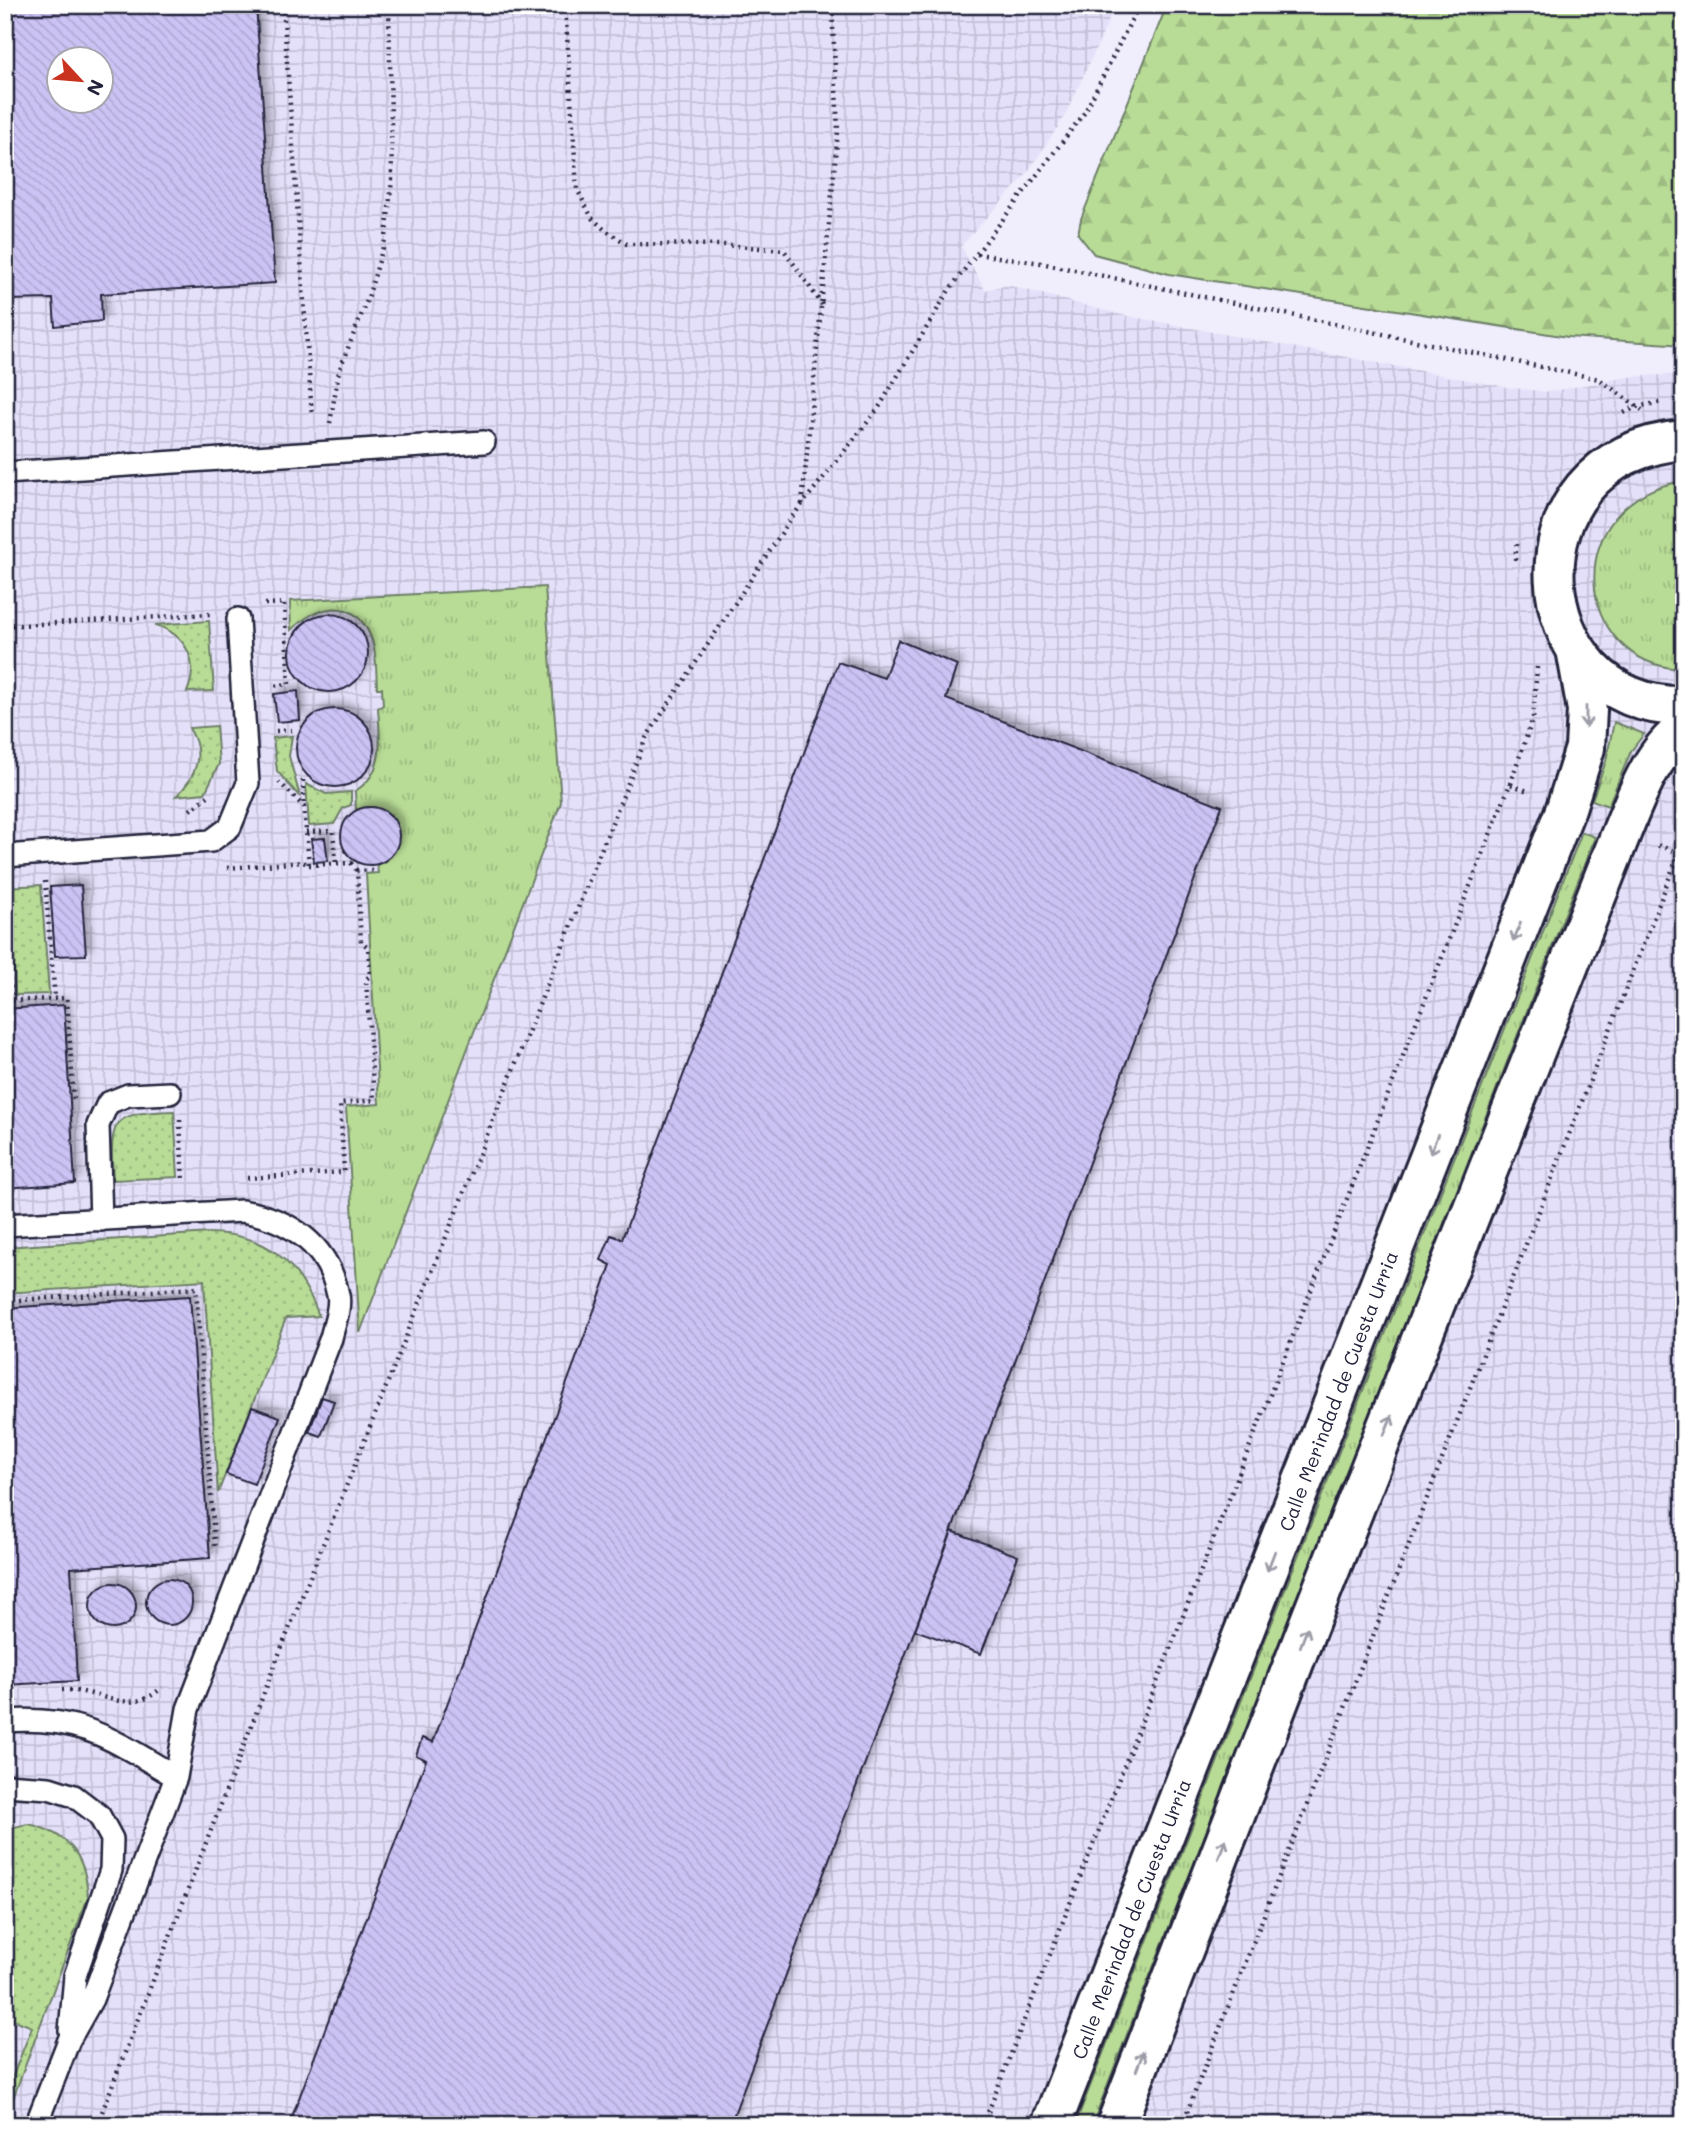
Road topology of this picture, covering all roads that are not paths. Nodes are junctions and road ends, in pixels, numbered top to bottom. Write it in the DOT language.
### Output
graph roads {
  1 [pos="1684,440"];
  2 [pos="484,442"];
  3 [pos="5,473"];
  4 [pos="237,619"];
  5 [pos="1576,649"];
  6 [pos="1684,706"];
  7 [pos="1684,729"];
  8 [pos="5,856"];
  9 [pos="170,1093"];
  10 [pos="101,1220"];
  11 [pos="5,1225"];
  12 [pos="5,1721"];
  13 [pos="176,1777"];
  14 [pos="5,1785"];
  15 [pos="69,2040"];
  16 [pos="36,2125"];
  17 [pos="1051,2125"];
  18 [pos="1116,2125"];
  1 -- 5 [label="street"];
  2 -- 3 [label="lane"];
  4 -- 8 [label="lane"];
  5 -- 6 [label="street"];
  5 -- 17 [label="street, Calle Merindad de Cuesta Urria, one-way"];
  18 -- 7 [label="street, one-way"];
  9 -- 10 [label="lane"];
  10 -- 11 [label="lane"];
  10 -- 13 [label="lane"];
  12 -- 13 [label="lane"];
  13 -- 15 [label="lane"];
  14 -- 15 [label="lane"];
  15 -- 16 [label="lane"];
}
